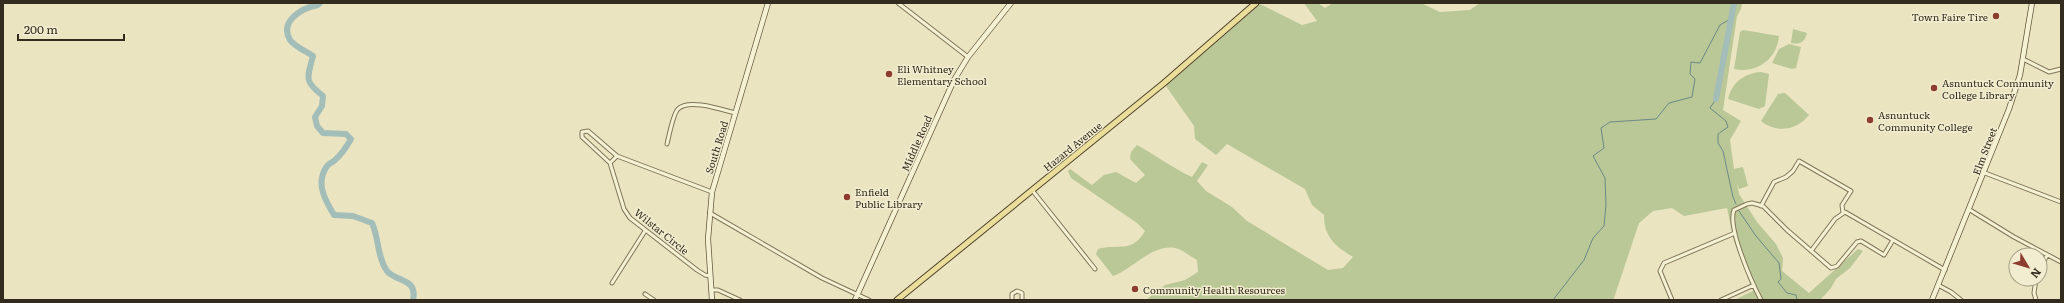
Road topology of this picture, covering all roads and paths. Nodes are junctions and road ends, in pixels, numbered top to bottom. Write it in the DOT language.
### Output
graph roads {
  1 [pos="768,3"];
  2 [pos="898,3"];
  3 [pos="1011,3"];
  4 [pos="1256,3"];
  5 [pos="2032,3"];
  6 [pos="968,57"];
  7 [pos="2023,59"];
  8 [pos="2061,69"];
  9 [pos="735,113"];
  10 [pos="667,144"];
  11 [pos="617,156"];
  12 [pos="610,163"];
  13 [pos="1985,173"];
  14 [pos="1032,190"];
  15 [pos="712,192"];
  16 [pos="2061,202"];
  17 [pos="1761,206"];
  18 [pos="1970,210"];
  19 [pos="1843,212"];
  20 [pos="710,213"];
  21 [pos="645,230"];
  22 [pos="1735,233"];
  23 [pos="1893,240"];
  24 [pos="2033,247"];
  25 [pos="1811,251"];
  26 [pos="2048,255"];
  27 [pos="2061,262"];
  28 [pos="1095,268"];
  29 [pos="1945,270"];
  30 [pos="710,276"];
  31 [pos="612,283"];
  32 [pos="1754,285"];
  33 [pos="1938,285"];
  34 [pos="2035,287"];
  35 [pos="712,290"];
  36 [pos="645,294"];
  37 [pos="856,298"];
  38 [pos="654,300"];
  39 [pos="712,300"];
  40 [pos="740,300"];
  41 [pos="869,300"];
  42 [pos="897,300"];
  43 [pos="1012,300"];
  44 [pos="1023,300"];
  45 [pos="1672,300"];
  46 [pos="1721,300"];
  47 [pos="1760,300"];
  48 [pos="1932,300"];
  49 [pos="1961,300"];
  50 [pos="2036,300"];
  1 -- 9 [label="main road, South Road"];
  2 -- 6 [label="street"];
  3 -- 6 [label="main road, Middle Road"];
  4 -- 14 [label="main road, Hazard Avenue"];
  5 -- 7 [label="main road, Elm Street"];
  6 -- 37 [label="main road, Middle Road"];
  7 -- 8 [label="street"];
  7 -- 13 [label="main road, Elm Street"];
  9 -- 10 [label="street"];
  9 -- 15 [label="main road, South Road"];
  11 -- 12 [label="street"];
  11 -- 12 [label="street"];
  11 -- 15 [label="street"];
  12 -- 21 [label="street, Wilstar Circle"];
  13 -- 16 [label="street"];
  13 -- 18 [label="main road, Elm Street"];
  14 -- 28 [label="street"];
  14 -- 42 [label="main road, Hazard Avenue"];
  15 -- 20 [label="main road, South Road"];
  17 -- 19 [label="street"];
  17 -- 22 [label="street"];
  17 -- 25 [label="street"];
  18 -- 24 [label="street"];
  18 -- 29 [label="main road, Elm Street"];
  19 -- 23 [label="street"];
  19 -- 25 [label="street"];
  20 -- 30 [label="main road, South Road"];
  20 -- 37 [label="street"];
  21 -- 30 [label="street, Wilstar Circle"];
  21 -- 31 [label="street"];
  22 -- 32 [label="street"];
  22 -- 45 [label="street"];
  23 -- 25 [label="street"];
  23 -- 29 [label="street"];
  26 -- 27 [label="street"];
  29 -- 33 [label="main road, Elm Street"];
  30 -- 35 [label="main road, South Road"];
  32 -- 46 [label="street"];
  32 -- 47 [label="street"];
  33 -- 48 [label="main road, Elm Street"];
  33 -- 49 [label="street"];
  34 -- 50 [label="street"];
  35 -- 39 [label="main road, South Road"];
  35 -- 40 [label="street"];
  36 -- 38 [label="street"];
  37 -- 41 [label="street"];
  43 -- 44 [label="street"];
}
